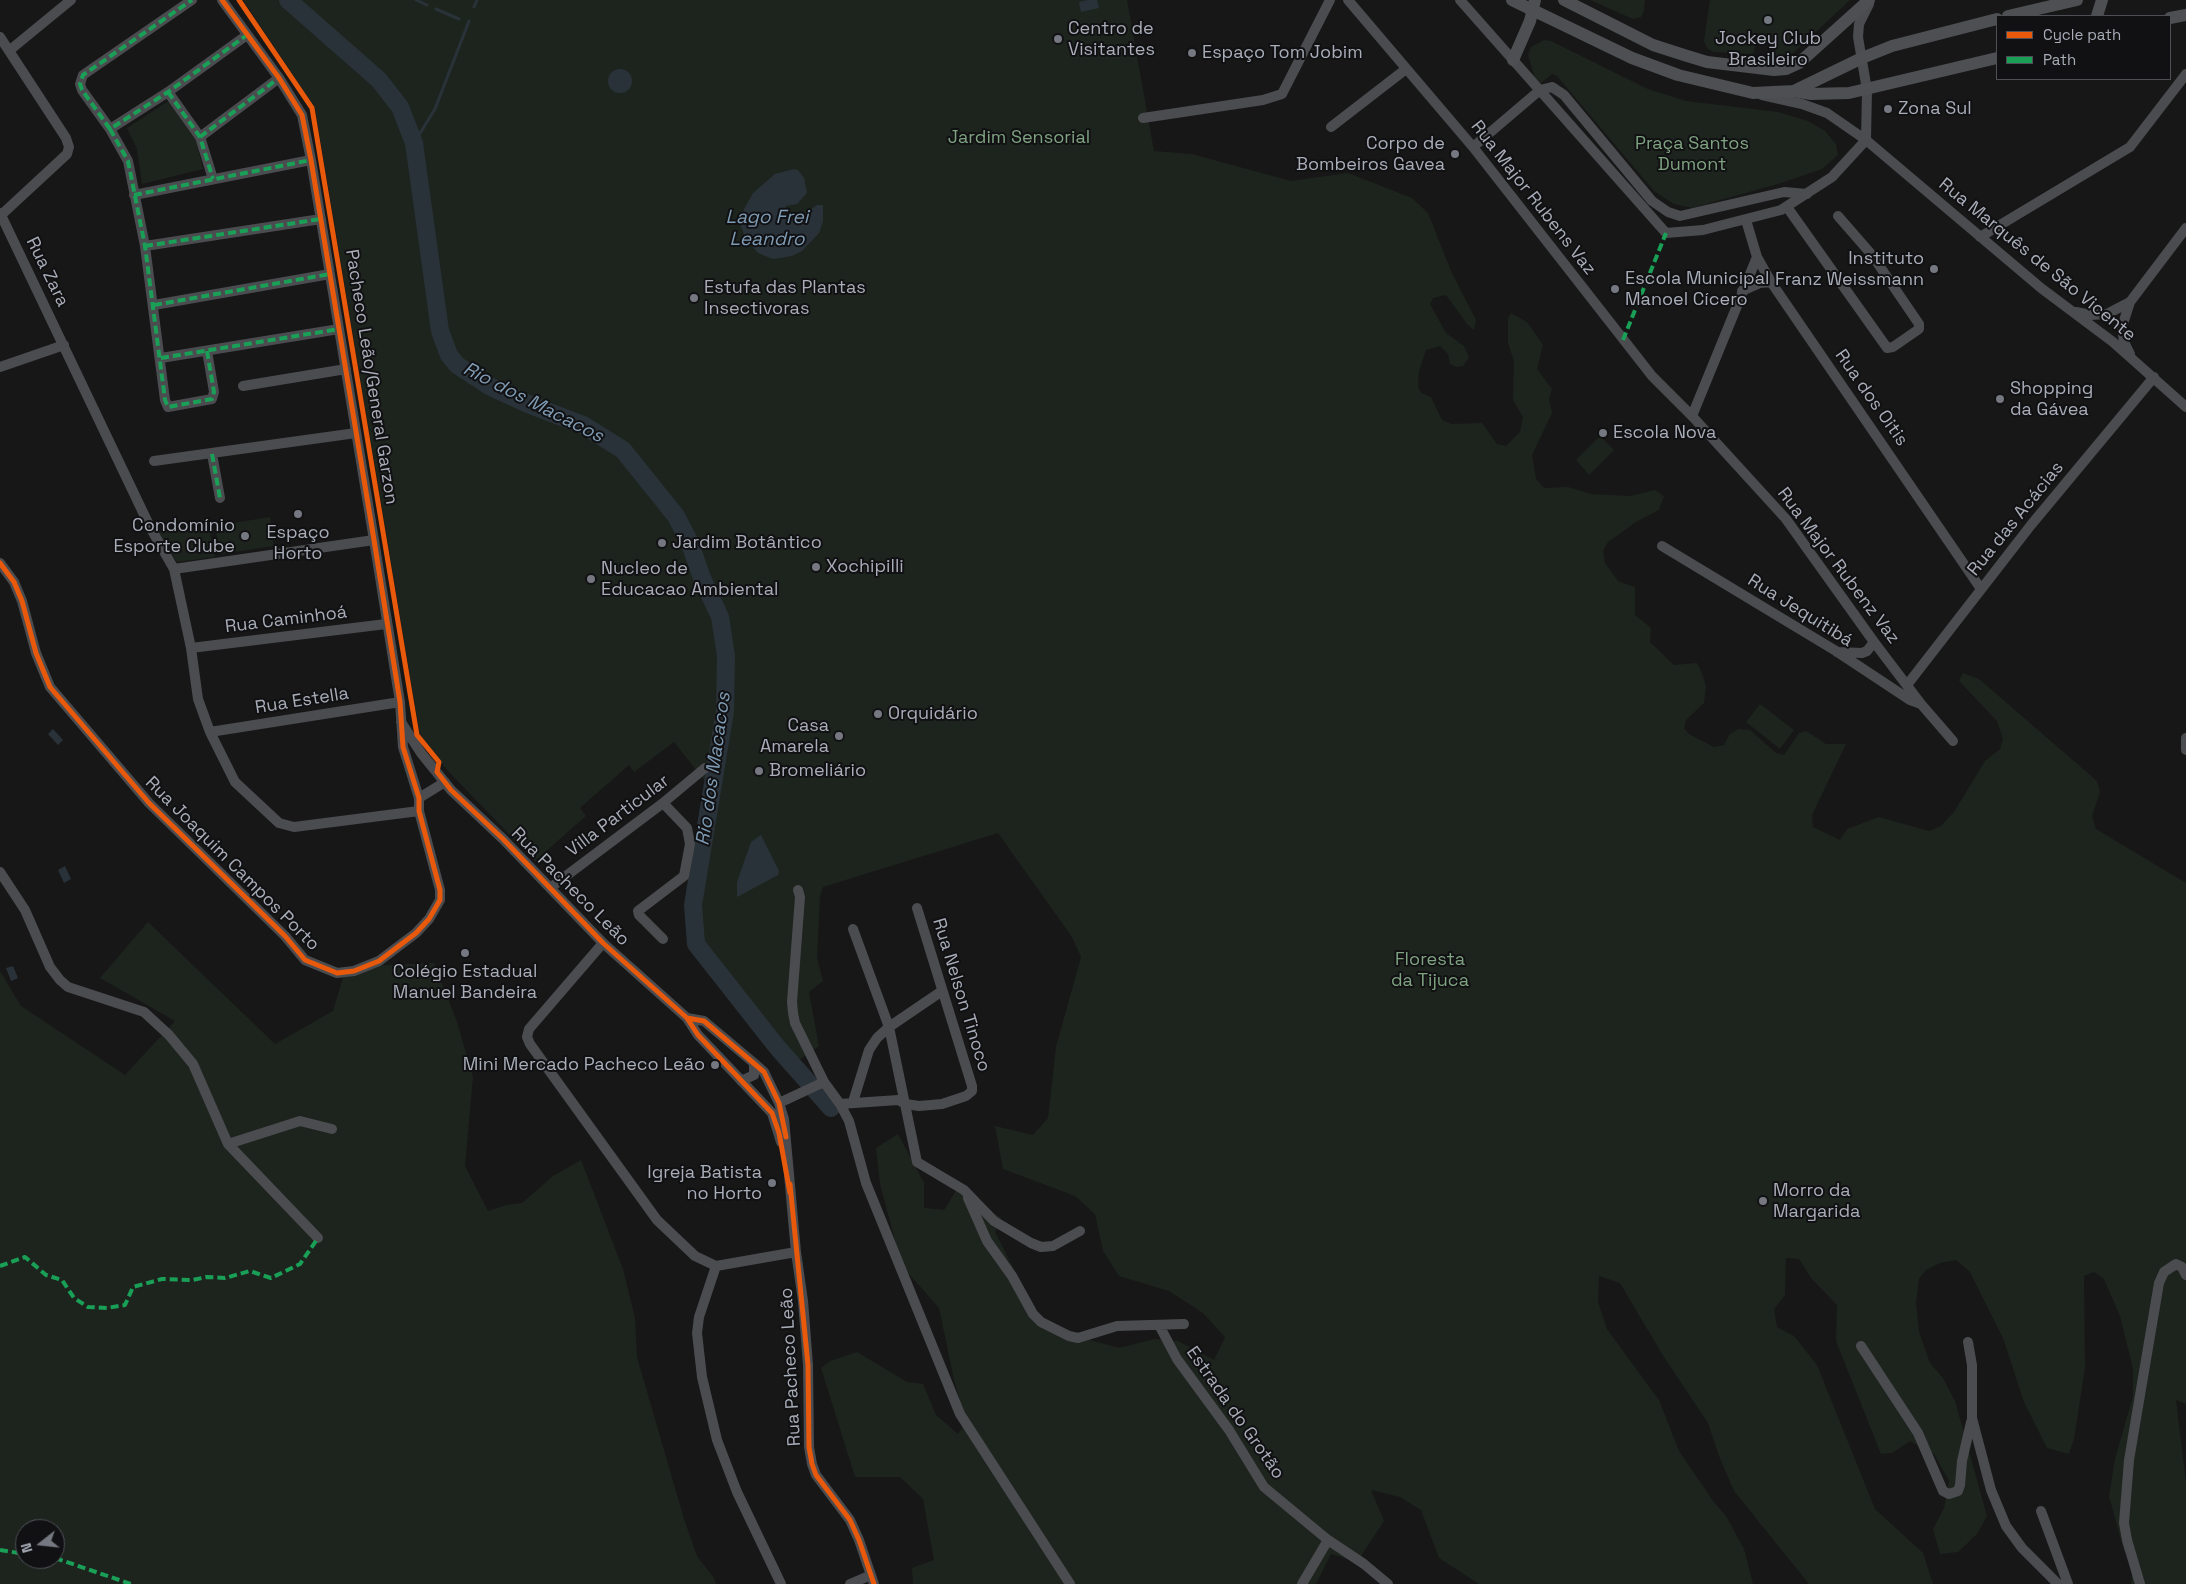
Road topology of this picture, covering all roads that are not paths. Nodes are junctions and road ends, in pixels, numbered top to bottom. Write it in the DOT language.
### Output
graph roads {
  1 [pos="71,0"];
  2 [pos="192,0"];
  3 [pos="222,0"];
  4 [pos="1330,0"];
  5 [pos="1348,0"];
  6 [pos="1460,0"];
  7 [pos="1512,0"];
  8 [pos="1564,0"];
  9 [pos="1869,0"];
  10 [pos="1872,0"];
  11 [pos="2077,0"];
  12 [pos="2102,0"];
  13 [pos="1534,6"];
  14 [pos="2012,15"];
  15 [pos="2097,15"];
  16 [pos="2186,15"];
  17 [pos="2171,18"];
  18 [pos="1996,19"];
  19 [pos="247,35"];
  20 [pos="0,37"];
  21 [pos="10,50"];
  22 [pos="1862,58"];
  23 [pos="1996,58"];
  24 [pos="1513,60"];
  25 [pos="1406,69"];
  26 [pos="2186,74"];
  27 [pos="279,78"];
  28 [pos="1540,90"];
  29 [pos="1867,90"];
  30 [pos="1794,91"];
  31 [pos="168,92"];
  32 [pos="1753,93"];
  33 [pos="1143,118"];
  34 [pos="1331,127"];
  35 [pos="110,129"];
  36 [pos="200,137"];
  37 [pos="1866,140"];
  38 [pos="1473,147"];
  39 [pos="311,160"];
  40 [pos="213,179"];
  41 [pos="1807,194"];
  42 [pos="134,195"];
  43 [pos="1787,207"];
  44 [pos="1,214"];
  45 [pos="1838,216"];
  46 [pos="321,219"];
  47 [pos="1746,220"];
  48 [pos="2186,228"];
  49 [pos="1980,237"];
  50 [pos="145,246"];
  51 [pos="1757,257"];
  52 [pos="330,274"];
  53 [pos="1771,282"];
  54 [pos="1742,291"];
  55 [pos="2130,302"];
  56 [pos="154,306"];
  57 [pos="2068,308"];
  58 [pos="339,329"];
  59 [pos="64,345"];
  60 [pos="208,351"];
  61 [pos="161,358"];
  62 [pos="2137,362"];
  63 [pos="0,367"];
  64 [pos="346,370"];
  65 [pos="2154,377"];
  66 [pos="243,386"];
  67 [pos="2186,407"];
  68 [pos="1692,416"];
  69 [pos="356,433"];
  70 [pos="212,454"];
  71 [pos="154,461"];
  72 [pos="220,498"];
  73 [pos="374,540"];
  74 [pos="1662,546"];
  75 [pos="0,563"];
  76 [pos="174,569"];
  77 [pos="1981,589"];
  78 [pos="386,624"];
  79 [pos="1874,642"];
  80 [pos="191,648"];
  81 [pos="1836,652"];
  82 [pos="1907,685"];
  83 [pos="400,702"];
  84 [pos="1921,704"];
  85 [pos="400,719"];
  86 [pos="210,732"];
  87 [pos="2186,738"];
  88 [pos="1953,741"];
  89 [pos="2186,750"];
  90 [pos="705,768"];
  91 [pos="445,782"];
  92 [pos="419,798"];
  93 [pos="663,803"];
  94 [pos="419,811"];
  95 [pos="0,872"];
  96 [pos="550,888"];
  97 [pos="798,890"];
  98 [pos="917,908"];
  99 [pos="854,929"];
  100 [pos="663,939"];
  101 [pos="603,943"];
  102 [pos="942,991"];
  103 [pos="687,1018"];
  104 [pos="889,1027"];
  105 [pos="754,1063"];
  106 [pos="741,1081"];
  107 [pos="824,1082"];
  108 [pos="760,1099"];
  109 [pos="778,1101"];
  110 [pos="853,1102"];
  111 [pos="840,1104"];
  112 [pos="906,1104"];
  113 [pos="332,1129"];
  114 [pos="228,1144"];
  115 [pos="964,1190"];
  116 [pos="790,1193"];
  117 [pos="1080,1231"];
  118 [pos="318,1238"];
  119 [pos="796,1252"];
  120 [pos="716,1266"];
  121 [pos="2186,1275"];
  122 [pos="1184,1324"];
  123 [pos="1159,1325"];
  124 [pos="1968,1342"];
  125 [pos="1861,1346"];
  126 [pos="1972,1418"];
  127 [pos="2042,1511"];
  128 [pos="1328,1540"];
  129 [pos="872,1579"];
  130 [pos="781,1584"];
  131 [pos="850,1584"];
  132 [pos="1070,1584"];
  133 [pos="1302,1584"];
  134 [pos="1388,1584"];
  135 [pos="2058,1584"];
  136 [pos="2068,1584"];
  137 [pos="2140,1584"];
  1 -- 21 [label="street"];
  2 -- 35 [label="street"];
  3 -- 19 [label="street"];
  4 -- 33 [label="street"];
  5 -- 25 [label="street, Rua Major Rubens Vaz"];
  6 -- 24 [label="street"];
  7 -- 13 [label="main road"];
  8 -- 9 [label="main road"];
  10 -- 22 [label="street"];
  11 -- 14 [label="main road"];
  12 -- 15 [label="main road"];
  13 -- 24 [label="main road"];
  13 -- 32 [label="main road"];
  16 -- 17 [label="main road"];
  18 -- 22 [label="main road"];
  19 -- 27 [label="street"];
  19 -- 31 [label="street"];
  20 -- 21 [label="street"];
  21 -- 44 [label="street"];
  22 -- 29 [label="street"];
  22 -- 30 [label="main road"];
  23 -- 29 [label="main road"];
  24 -- 28 [label="street"];
  25 -- 34 [label="street"];
  25 -- 38 [label="street, Rua Major Rubens Vaz"];
  26 -- 49 [label="street"];
  27 -- 36 [label="street"];
  27 -- 39 [label="street"];
  28 -- 38 [label="street"];
  28 -- 41 [label="street"];
  28 -- 47 [label="street"];
  29 -- 30 [label="main road"];
  29 -- 37 [label="street"];
  30 -- 32 [label="main road"];
  31 -- 35 [label="street"];
  31 -- 36 [label="street"];
  32 -- 37 [label="street"];
  35 -- 42 [label="street"];
  36 -- 40 [label="street"];
  37 -- 41 [label="street"];
  37 -- 49 [label="street, Rua Marquês de São Vicente"];
  38 -- 68 [label="street, Rua Major Rubens Vaz"];
  39 -- 40 [label="street"];
  39 -- 46 [label="street"];
  40 -- 42 [label="street"];
  41 -- 43 [label="street"];
  42 -- 50 [label="street"];
  43 -- 45 [label="street"];
  43 -- 47 [label="street"];
  44 -- 59 [label="street, Rua Zara"];
  46 -- 50 [label="street"];
  46 -- 52 [label="street"];
  47 -- 51 [label="street, Rua dos Oitis"];
  48 -- 55 [label="street"];
  49 -- 57 [label="street, Rua Marquês de São Vicente"];
  50 -- 56 [label="street"];
  51 -- 53 [label="street, Rua dos Oitis"];
  51 -- 54 [label="street"];
  52 -- 56 [label="street"];
  52 -- 58 [label="street"];
  53 -- 54 [label="street"];
  53 -- 77 [label="street, Rua dos Oitis"];
  54 -- 68 [label="street"];
  55 -- 57 [label="street"];
  55 -- 62 [label="street"];
  56 -- 61 [label="street"];
  57 -- 62 [label="street, Rua Marquês de São Vicente"];
  58 -- 60 [label="street"];
  58 -- 64 [label="street"];
  59 -- 63 [label="street"];
  59 -- 76 [label="street, Rua Zara"];
  60 -- 61 [label="street"];
  60 -- 61 [label="street"];
  62 -- 65 [label="street, Rua Marquês de São Vicente"];
  64 -- 66 [label="street"];
  64 -- 69 [label="street"];
  65 -- 67 [label="street, Rua Marquês de São Vicente"];
  65 -- 77 [label="street, Rua das Acácias"];
  68 -- 79 [label="street, Rua Major Rubenz Vaz"];
  69 -- 70 [label="street"];
  69 -- 73 [label="street"];
  70 -- 71 [label="street"];
  70 -- 72 [label="street"];
  73 -- 76 [label="street"];
  73 -- 78 [label="street"];
  74 -- 81 [label="street, Rua Jequitibá"];
  75 -- 94 [label="street, Rua Joaquim Campos Porto"];
  76 -- 80 [label="street, Rua Zara"];
  77 -- 82 [label="street, Rua das Acácias"];
  78 -- 80 [label="street, Rua Caminhoá"];
  78 -- 83 [label="street"];
  79 -- 81 [label="street"];
  79 -- 82 [label="street, Rua Major Rubenz Vaz"];
  80 -- 86 [label="street, Rua Zara"];
  81 -- 84 [label="street, Rua Jequitibá"];
  82 -- 84 [label="street, Rua Major Rubenz Vaz"];
  83 -- 85 [label="street"];
  83 -- 86 [label="street, Rua Estella"];
  84 -- 88 [label="street, Rua Major Rubenz Vaz"];
  85 -- 91 [label="street, Rua Pacheco Leão"];
  85 -- 92 [label="street"];
  86 -- 94 [label="street, Rua Zara"];
  87 -- 89 [label="street"];
  90 -- 93 [label="street, Villa Particular"];
  91 -- 92 [label="street"];
  91 -- 96 [label="street, Rua Pacheco Leão"];
  92 -- 94 [label="street, Rua Joaquim Campos Porto"];
  93 -- 96 [label="street, Villa Particular"];
  93 -- 100 [label="street"];
  95 -- 114 [label="street"];
  96 -- 101 [label="street, Rua Pacheco Leão"];
  97 -- 107 [label="street"];
  98 -- 102 [label="street, Rua Nelson Tinoco"];
  99 -- 104 [label="street"];
  101 -- 103 [label="street, Rua Pacheco Leão"];
  101 -- 120 [label="street"];
  102 -- 104 [label="street"];
  102 -- 112 [label="street, Rua Nelson Tinoco"];
  103 -- 105 [label="street, Rua Pacheco Leão"];
  103 -- 106 [label="street, Rua Pacheco Leão"];
  104 -- 110 [label="street"];
  104 -- 112 [label="street"];
  105 -- 106 [label="street"];
  105 -- 109 [label="street, Rua Pacheco Leão"];
  106 -- 108 [label="street, Rua Pacheco Leão"];
  107 -- 109 [label="street"];
  107 -- 111 [label="street"];
  108 -- 109 [label="street"];
  108 -- 116 [label="street, Rua Pacheco Leão"];
  109 -- 116 [label="street, Rua Pacheco Leão"];
  110 -- 111 [label="street"];
  110 -- 112 [label="street"];
  111 -- 132 [label="street"];
  112 -- 115 [label="street"];
  113 -- 114 [label="street"];
  114 -- 118 [label="street"];
  115 -- 117 [label="street"];
  115 -- 123 [label="street"];
  116 -- 119 [label="street, Rua Pacheco Leão"];
  119 -- 120 [label="street"];
  119 -- 129 [label="street, Rua Pacheco Leão"];
  120 -- 130 [label="street"];
  121 -- 137 [label="street"];
  122 -- 123 [label="street"];
  123 -- 128 [label="street, Estrada do Grotão"];
  124 -- 126 [label="street"];
  125 -- 126 [label="street"];
  126 -- 135 [label="street"];
  127 -- 136 [label="street"];
  128 -- 133 [label="street"];
  128 -- 134 [label="street, Estrada do Grotão"];
  129 -- 131 [label="street"];
}
